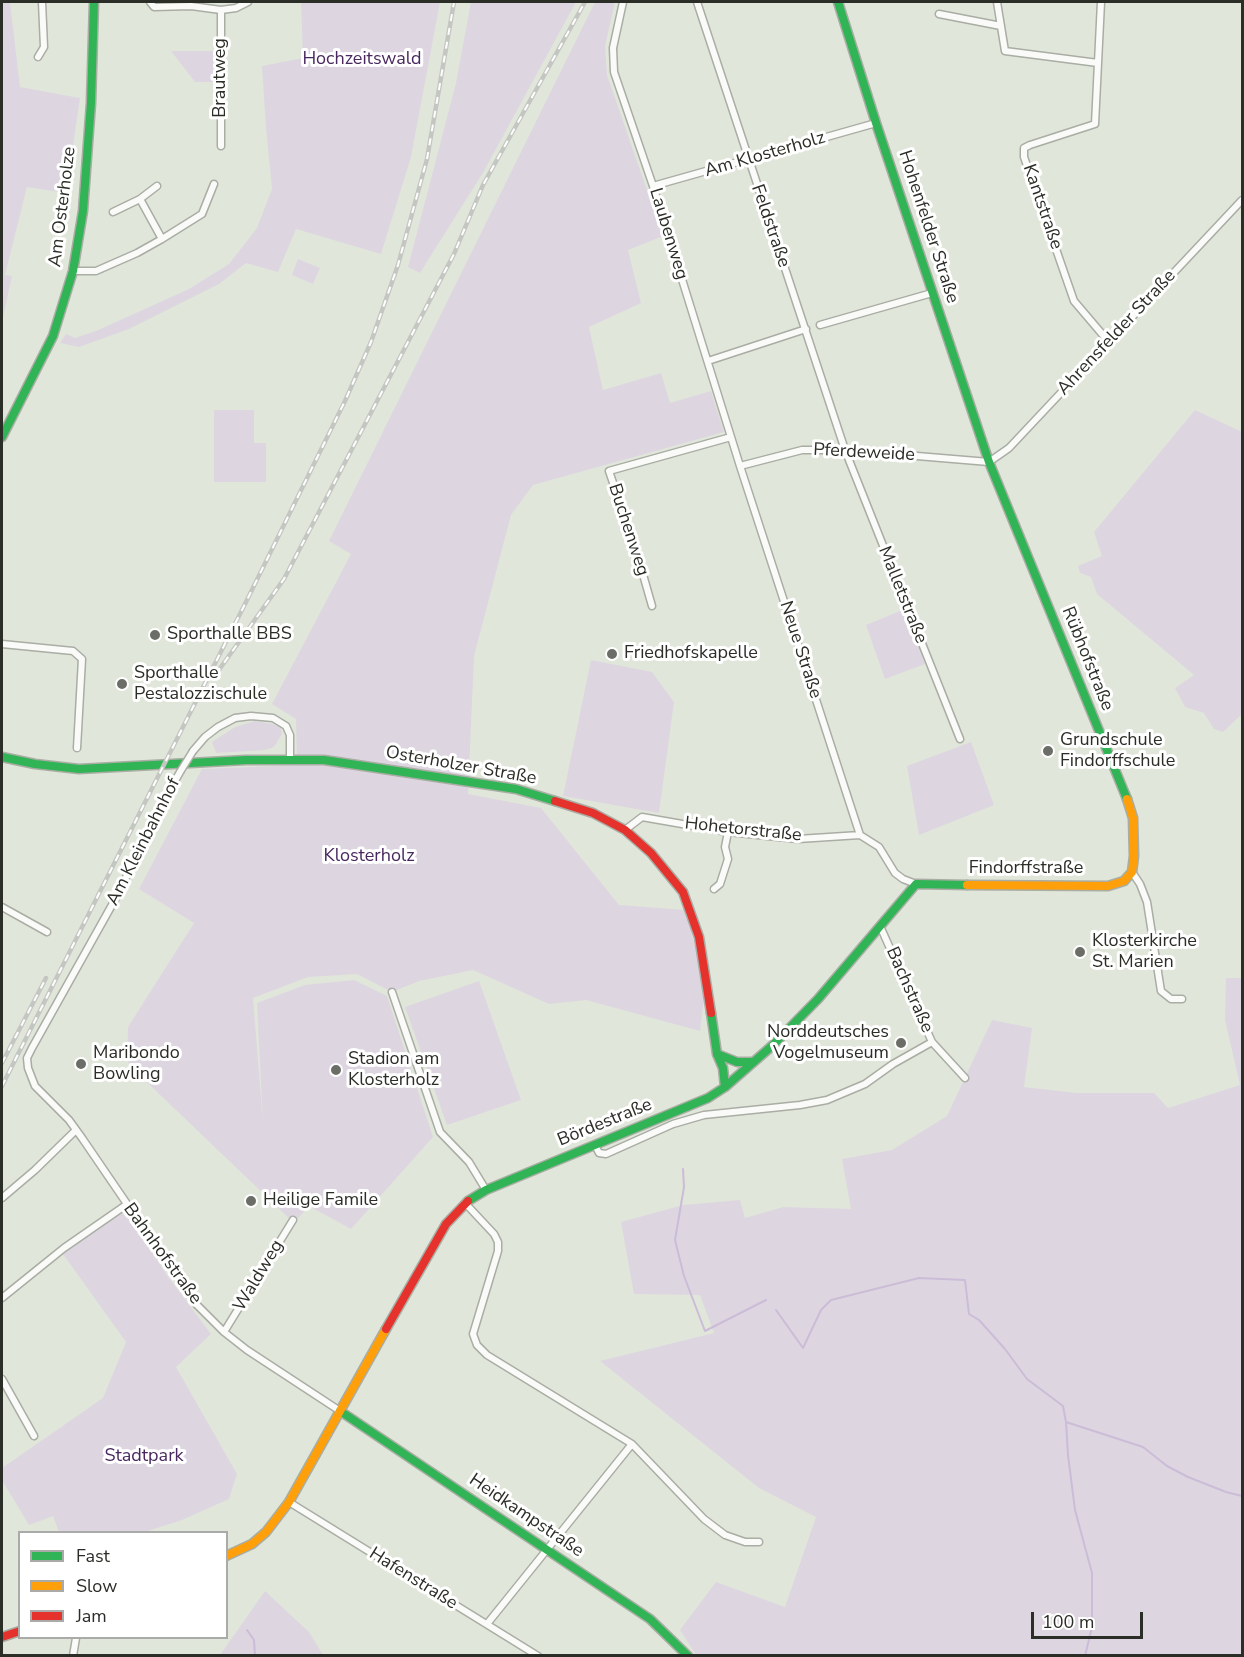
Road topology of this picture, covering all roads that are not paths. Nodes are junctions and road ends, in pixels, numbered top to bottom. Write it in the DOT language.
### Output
graph roads {
  1 [pos="42,2"];
  2 [pos="94,2"];
  3 [pos="150,2"];
  4 [pos="248,2"];
  5 [pos="623,2"];
  6 [pos="697,2"];
  7 [pos="838,2"];
  8 [pos="997,2"];
  9 [pos="1101,2"];
  10 [pos="221,10"];
  11 [pos="939,14"];
  12 [pos="1001,26"];
  13 [pos="38,57"];
  14 [pos="1098,63"];
  15 [pos="876,123"];
  16 [pos="221,146"];
  17 [pos="748,161"];
  18 [pos="214,184"];
  19 [pos="158,186"];
  20 [pos="654,186"];
  21 [pos="140,199"];
  22 [pos="1242,200"];
  23 [pos="113,212"];
  24 [pos="162,239"];
  25 [pos="73,270"];
  26 [pos="932,293"];
  27 [pos="820,325"];
  28 [pos="806,329"];
  29 [pos="1108,341"];
  30 [pos="708,361"];
  31 [pos="2,436"];
  32 [pos="731,436"];
  33 [pos="845,450"];
  34 [pos="989,462"];
  35 [pos="741,466"];
  36 [pos="652,606"];
  37 [pos="2,644"];
  38 [pos="960,739"];
  39 [pos="77,748"];
  40 [pos="2,757"];
  41 [pos="291,760"];
  42 [pos="625,830"];
  43 [pos="728,832"];
  44 [pos="860,835"];
  45 [pos="1132,872"];
  46 [pos="916,884"];
  47 [pos="714,889"];
  48 [pos="2,907"];
  49 [pos="880,926"];
  50 [pos="47,932"];
  51 [pos="392,992"];
  52 [pos="1182,999"];
  53 [pos="932,1042"];
  54 [pos="717,1054"];
  55 [pos="27,1058"];
  56 [pos="753,1062"];
  57 [pos="965,1078"];
  58 [pos="725,1087"];
  59 [pos="76,1130"];
  60 [pos="595,1145"];
  61 [pos="486,1190"];
  62 [pos="2,1198"];
  63 [pos="465,1203"];
  64 [pos="126,1205"];
  65 [pos="293,1220"];
  66 [pos="2,1298"];
  67 [pos="224,1332"];
  68 [pos="2,1379"];
  69 [pos="340,1411"];
  70 [pos="34,1436"];
  71 [pos="632,1444"];
  72 [pos="289,1502"];
  73 [pos="759,1542"];
  74 [pos="547,1549"];
  75 [pos="228,1555"];
  76 [pos="487,1624"];
  77 [pos="18,1632"];
  78 [pos="2,1637"];
  79 [pos="76,1639"];
  80 [pos="73,1656"];
  81 [pos="538,1656"];
  82 [pos="688,1656"];
  1 -- 13 [label="street"];
  2 -- 25 [label="street, Am Osterholze"];
  3 -- 10 [label="street"];
  4 -- 10 [label="street"];
  5 -- 20 [label="street, Laubenweg"];
  6 -- 17 [label="street, Feldstraße"];
  7 -- 15 [label="street, Hohenfelder Straße"];
  8 -- 12 [label="street"];
  9 -- 14 [label="street, Kantstraße"];
  10 -- 16 [label="street, Brautweg"];
  11 -- 12 [label="street"];
  12 -- 14 [label="street"];
  14 -- 29 [label="street, Kantstraße"];
  15 -- 17 [label="street, Am Klosterholz"];
  15 -- 26 [label="street, Hohenfelder Straße"];
  17 -- 20 [label="street, Am Klosterholz"];
  17 -- 28 [label="street, Feldstraße"];
  18 -- 24 [label="street"];
  19 -- 21 [label="street"];
  20 -- 30 [label="street, Laubenweg"];
  21 -- 23 [label="street"];
  21 -- 24 [label="street"];
  22 -- 29 [label="street, Ahrensfelder Straße"];
  24 -- 25 [label="street"];
  25 -- 31 [label="street, Am Osterholze"];
  26 -- 27 [label="street"];
  26 -- 34 [label="street, Hohenfelder Straße"];
  28 -- 30 [label="street"];
  28 -- 33 [label="street, Feldstraße"];
  29 -- 34 [label="street, Ahrensfelder Straße"];
  30 -- 32 [label="street, Laubenweg"];
  32 -- 35 [label="street, Laubenweg"];
  32 -- 36 [label="street, Buchenweg"];
  33 -- 34 [label="street, Pferdeweide"];
  33 -- 35 [label="street, Pferdeweide"];
  33 -- 38 [label="street, Malletstraße"];
  34 -- 45 [label="street, Rübhofstraße"];
  35 -- 44 [label="street, Neue Straße"];
  37 -- 39 [label="street"];
  40 -- 41 [label="street, Osterholzer Straße"];
  41 -- 42 [label="street, Osterholzer Straße"];
  41 -- 55 [label="street, Am Kleinbahnhof, bridge"];
  42 -- 43 [label="street, Hohetorstraße"];
  42 -- 54 [label="street, Osterholzer Straße"];
  43 -- 44 [label="street, Hohetorstraße"];
  43 -- 47 [label="street"];
  44 -- 46 [label="street"];
  45 -- 46 [label="street, Findorffstraße"];
  45 -- 52 [label="street"];
  46 -- 49 [label="street, Bördestraße"];
  48 -- 50 [label="street"];
  49 -- 53 [label="street, Bachstraße"];
  49 -- 56 [label="street, Bördestraße"];
  51 -- 61 [label="street"];
  53 -- 57 [label="street, Bachstraße"];
  53 -- 60 [label="street"];
  54 -- 56 [label="street"];
  54 -- 58 [label="street, Osterholzer Straße"];
  55 -- 59 [label="street, Bahnhofstraße"];
  56 -- 58 [label="street, Bördestraße"];
  58 -- 60 [label="street, Bördestraße"];
  59 -- 62 [label="street"];
  59 -- 64 [label="street, Bahnhofstraße"];
  60 -- 61 [label="street, Bördestraße"];
  61 -- 63 [label="street, Bördestraße"];
  63 -- 69 [label="street, Bördestraße"];
  63 -- 71 [label="street"];
  64 -- 66 [label="street"];
  64 -- 67 [label="street, Bahnhofstraße"];
  65 -- 67 [label="street, Waldweg"];
  67 -- 69 [label="street, Bahnhofstraße"];
  68 -- 70 [label="street"];
  69 -- 72 [label="street, Bördestraße"];
  69 -- 74 [label="street, Heidkampstraße"];
  71 -- 73 [label="street"];
  71 -- 74 [label="street"];
  72 -- 75 [label="street, Bördestraße"];
  72 -- 76 [label="street, Hafenstraße"];
  74 -- 76 [label="street"];
  74 -- 82 [label="street, Heidkampstraße"];
  76 -- 81 [label="street, Hafenstraße"];
  77 -- 78 [label="street"];
  79 -- 80 [label="street"];
}
